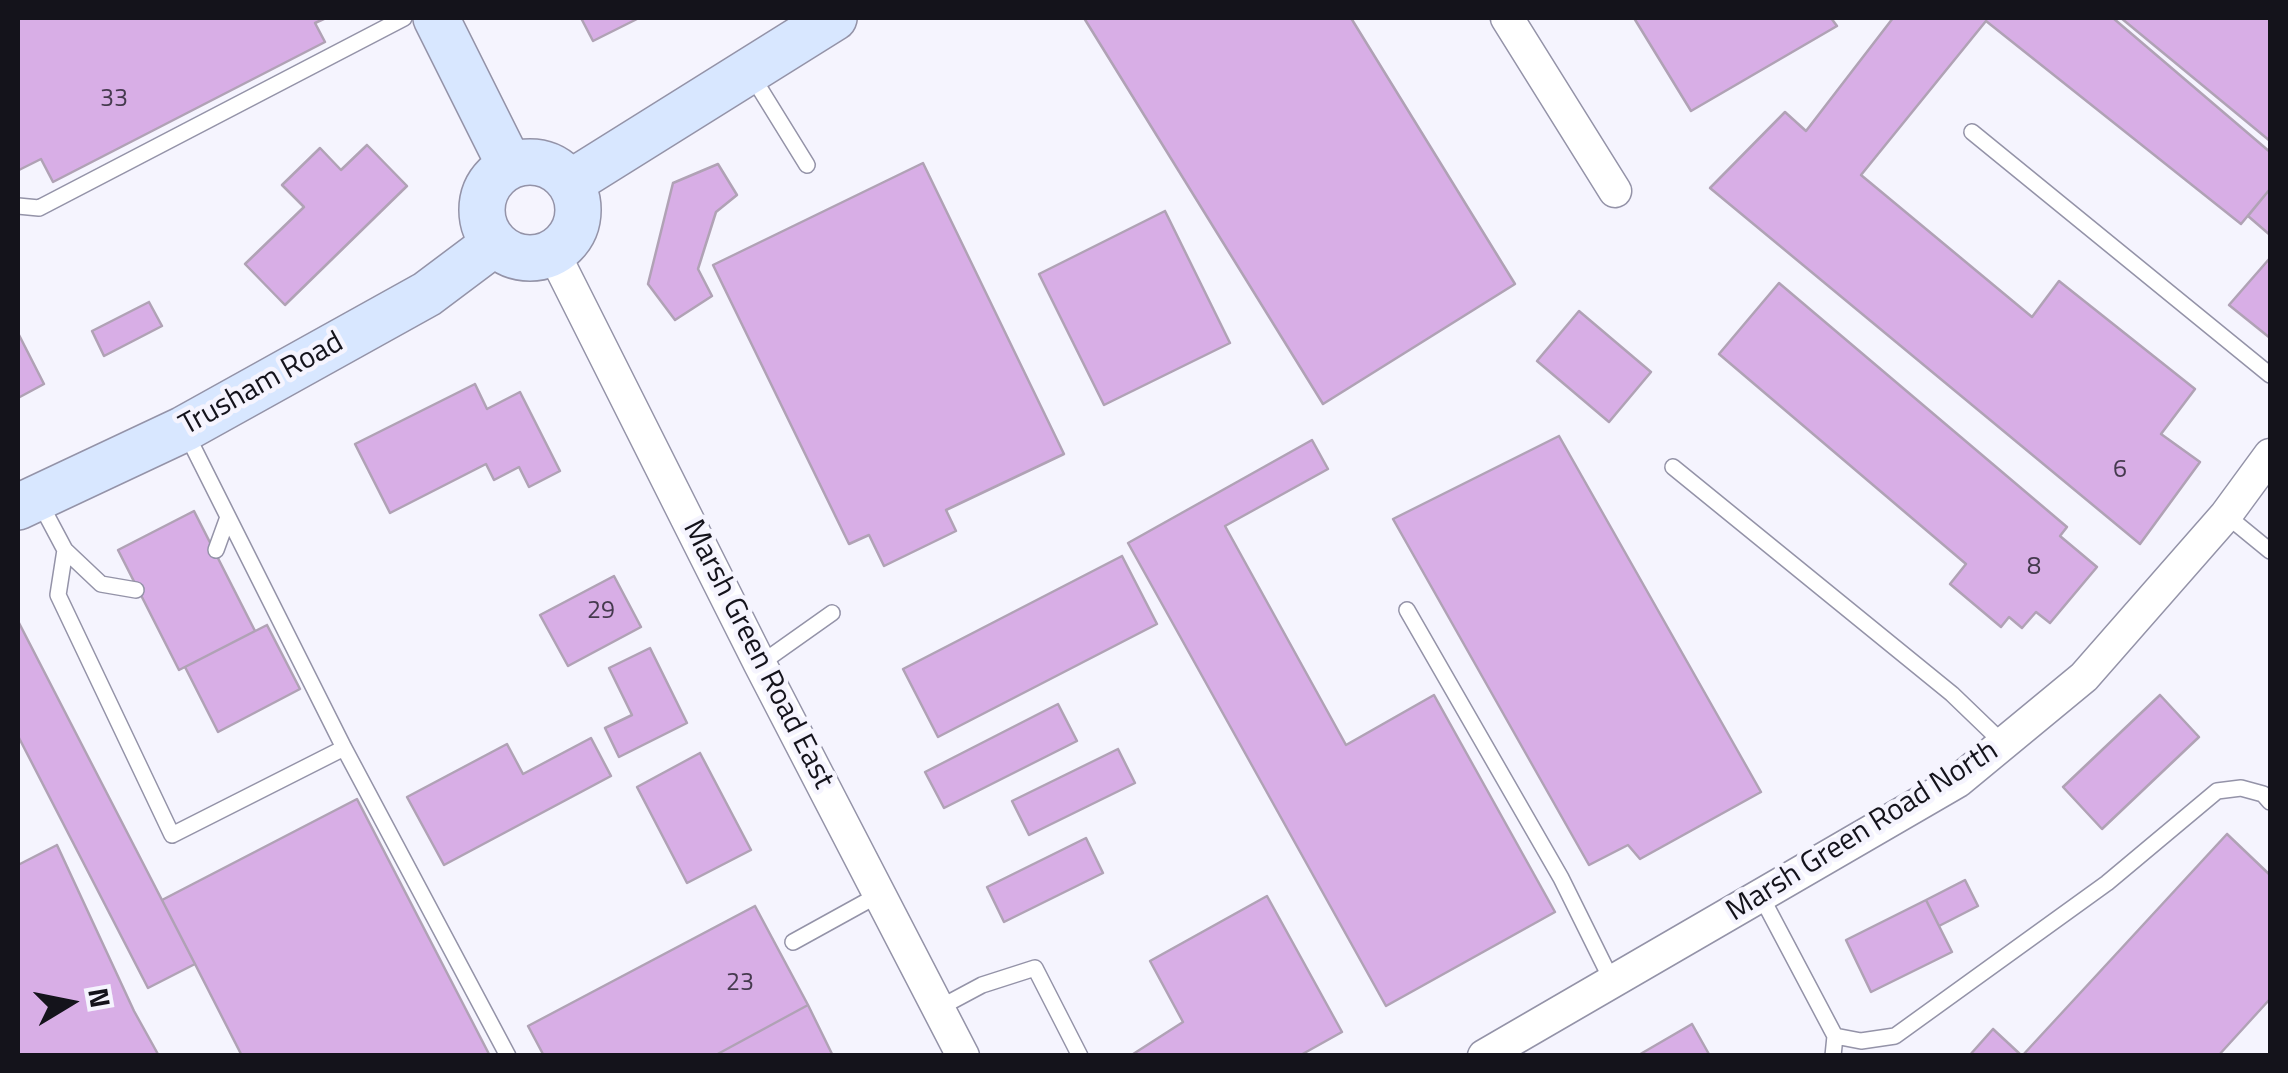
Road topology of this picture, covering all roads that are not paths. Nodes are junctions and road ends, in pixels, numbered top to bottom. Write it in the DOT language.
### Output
graph roads {
  1 [pos="404,18"];
  2 [pos="436,18"];
  3 [pos="834,18"];
  4 [pos="1508,18"];
  5 [pos="750,72"];
  6 [pos="1972,132"];
  7 [pos="808,165"];
  8 [pos="510,166"];
  9 [pos="570,183"];
  10 [pos="1615,191"];
  11 [pos="18,206"];
  12 [pos="495,243"];
  13 [pos="553,252"];
  14 [pos="2270,375"];
  15 [pos="184,429"];
  16 [pos="2270,456"];
  17 [pos="1673,467"];
  18 [pos="28,503"];
  19 [pos="2226,515"];
  20 [pos="228,517"];
  21 [pos="64,550"];
  22 [pos="216,550"];
  23 [pos="2270,551"];
  24 [pos="136,590"];
  25 [pos="1407,610"];
  26 [pos="832,613"];
  27 [pos="760,664"];
  28 [pos="2005,745"];
  29 [pos="344,748"];
  30 [pos="2270,802"];
  31 [pos="880,894"];
  32 [pos="1762,898"];
  33 [pos="793,942"];
  34 [pos="1613,983"];
  35 [pos="939,1008"];
  36 [pos="1835,1036"];
  37 [pos="508,1056"];
  38 [pos="964,1056"];
  39 [pos="1080,1056"];
  40 [pos="1484,1056"];
  41 [pos="1833,1056"];
  1 -- 11 [label="lane"];
  2 -- 8 [label="street"];
  3 -- 5 [label="street"];
  4 -- 10 [label="street"];
  5 -- 7 [label="lane"];
  5 -- 9 [label="street"];
  6 -- 14 [label="lane"];
  8 -- 9 [label="street"];
  8 -- 12 [label="street"];
  9 -- 13 [label="street"];
  12 -- 13 [label="street"];
  12 -- 15 [label="street, Trusham Road"];
  13 -- 27 [label="street, Marsh Green Road East"];
  15 -- 18 [label="street, Trusham Road"];
  15 -- 20 [label="lane"];
  16 -- 19 [label="street, Marsh Green Road North"];
  17 -- 28 [label="lane"];
  18 -- 21 [label="lane"];
  19 -- 23 [label="lane"];
  19 -- 28 [label="street, Marsh Green Road North"];
  20 -- 22 [label="lane"];
  20 -- 29 [label="lane"];
  21 -- 24 [label="lane"];
  21 -- 29 [label="lane"];
  25 -- 34 [label="lane"];
  26 -- 27 [label="lane"];
  27 -- 31 [label="street, Marsh Green Road East"];
  28 -- 32 [label="street, Marsh Green Road North"];
  29 -- 37 [label="lane"];
  30 -- 36 [label="lane"];
  31 -- 33 [label="lane"];
  31 -- 35 [label="street, Marsh Green Road East"];
  32 -- 34 [label="street, Marsh Green Road North"];
  32 -- 36 [label="lane"];
  34 -- 40 [label="street, Marsh Green Road North"];
  35 -- 38 [label="street, Marsh Green Road East"];
  35 -- 39 [label="lane"];
  36 -- 41 [label="lane"];
}
